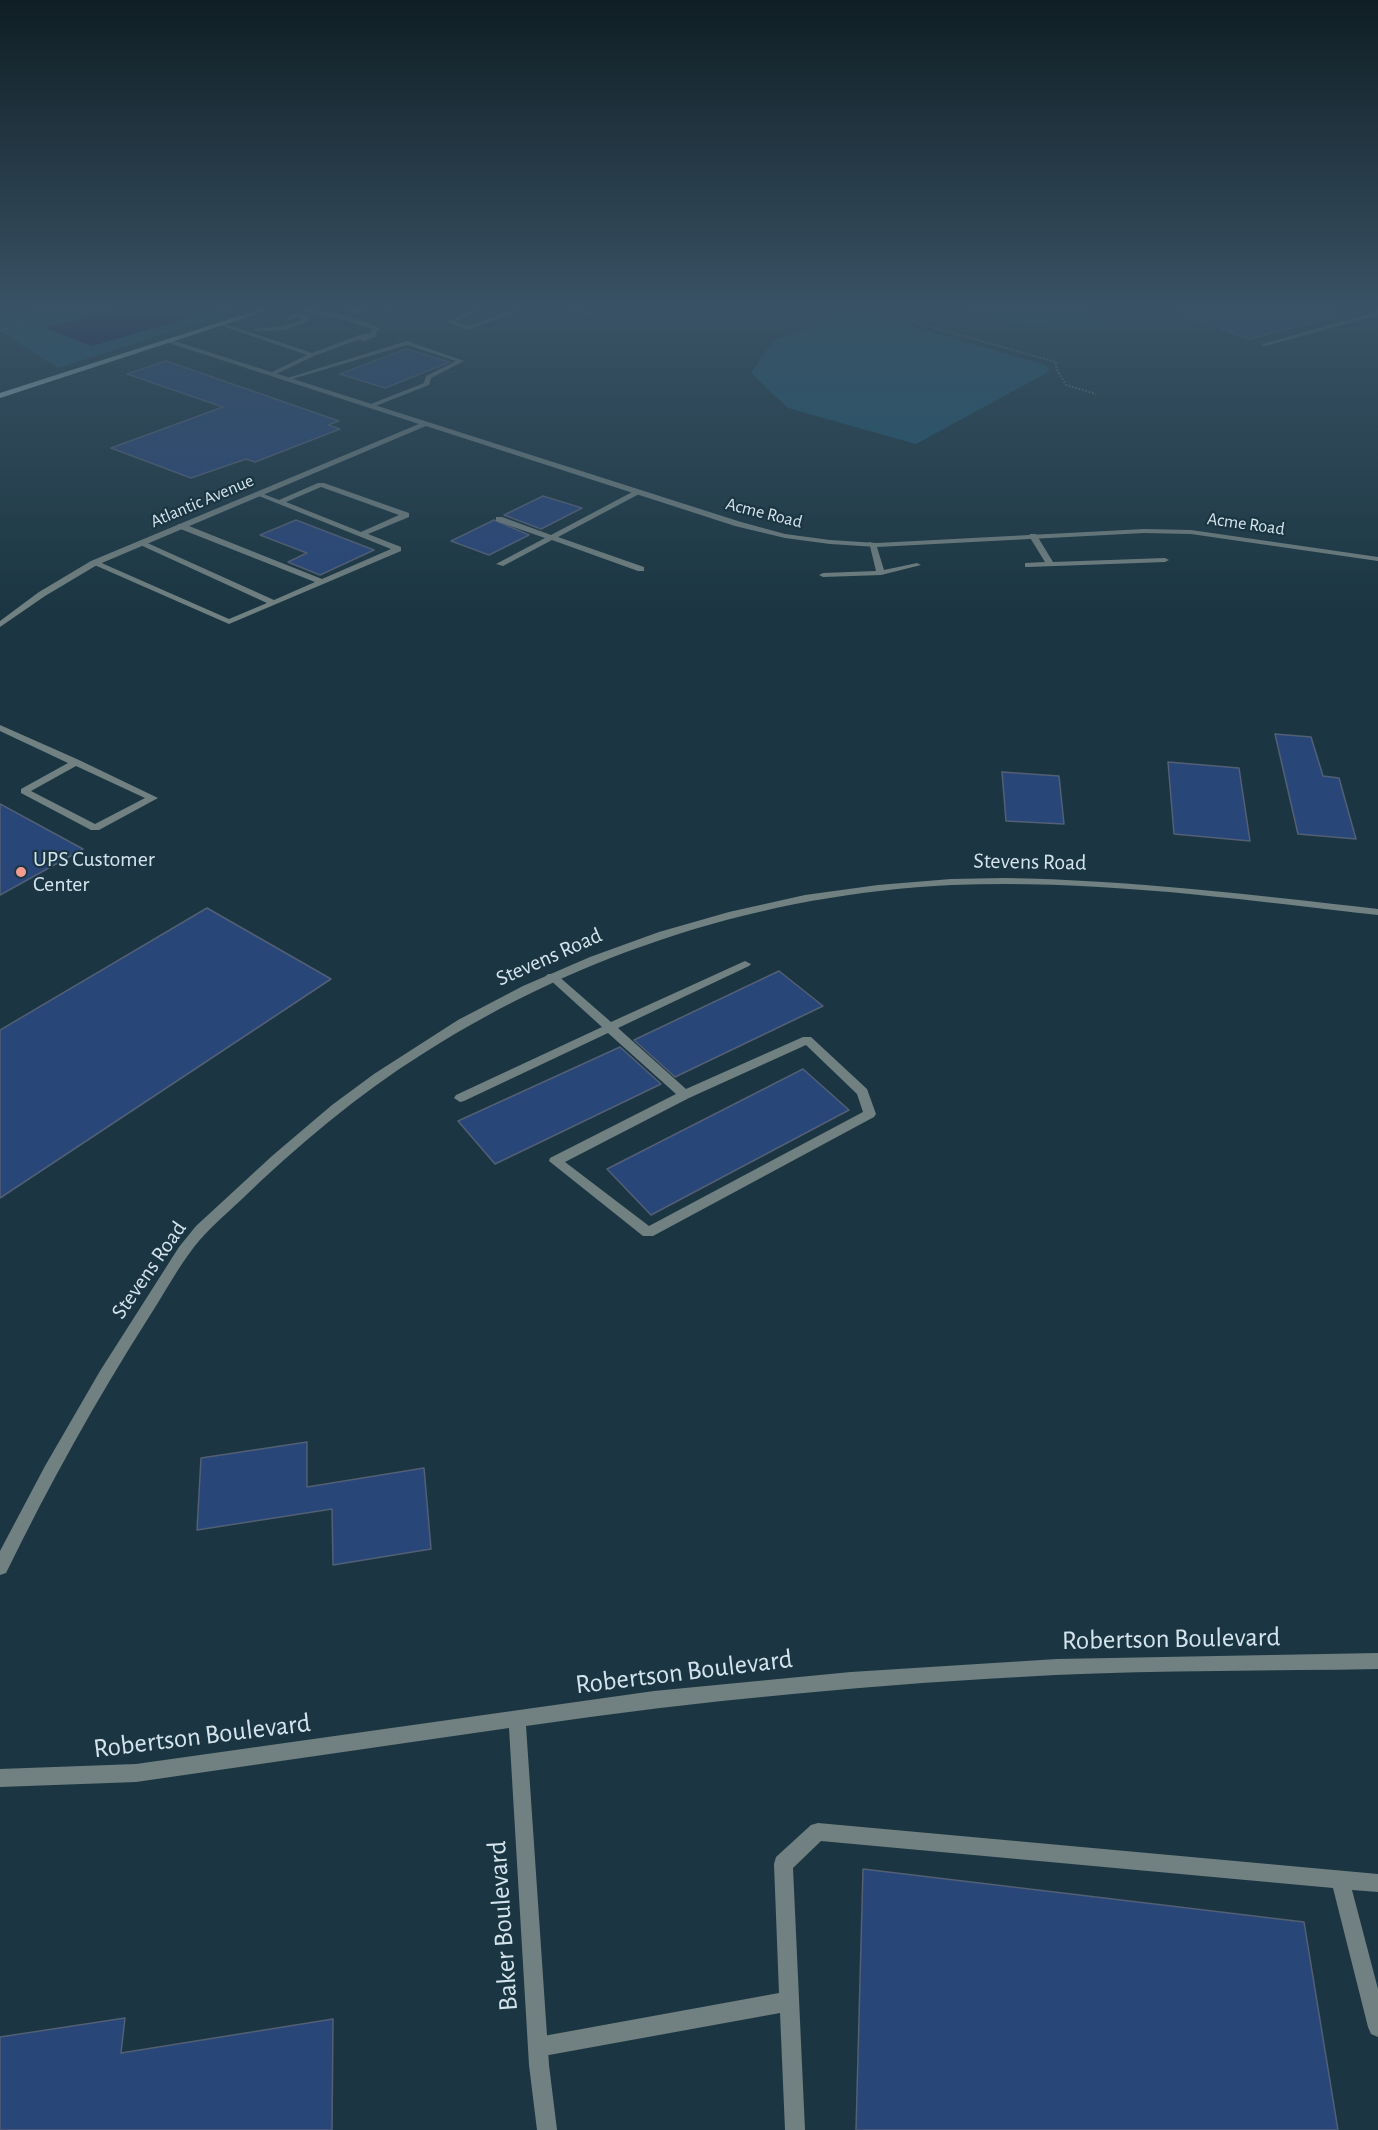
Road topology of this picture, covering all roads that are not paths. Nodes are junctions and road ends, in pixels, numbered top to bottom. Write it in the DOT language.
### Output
graph roads {
  1 [pos="383,408"];
  2 [pos="427,423"];
  3 [pos="639,492"];
  4 [pos="258,494"];
  5 [pos="280,502"];
  6 [pos="499,519"];
  7 [pos="181,526"];
  8 [pos="362,534"];
  9 [pos="1033,536"];
  10 [pos="553,538"];
  11 [pos="140,543"];
  12 [pos="872,544"];
  13 [pos="1378,559"];
  14 [pos="1165,560"];
  15 [pos="94,562"];
  16 [pos="500,564"];
  17 [pos="1050,564"];
  18 [pos="917,565"];
  19 [pos="1028,565"];
  20 [pos="641,569"];
  21 [pos="881,573"];
  22 [pos="823,575"];
  23 [pos="322,582"];
  24 [pos="274,603"];
  25 [pos="0,625"];
  26 [pos="0,728"];
  27 [pos="76,762"];
  28 [pos="1378,912"];
  29 [pos="745,964"];
  30 [pos="552,976"];
  31 [pos="609,1027"];
  32 [pos="685,1095"];
  33 [pos="460,1098"];
  34 [pos="0,1568"];
  35 [pos="1378,1661"];
  36 [pos="517,1719"];
  37 [pos="0,1778"];
  38 [pos="1340,1879"];
  39 [pos="1378,1883"];
  40 [pos="789,2001"];
  41 [pos="1378,2027"];
  42 [pos="538,2048"];
  43 [pos="547,2130"];
  44 [pos="795,2130"];
  1 -- 2 [label="street, Acme Road"];
  2 -- 3 [label="street, Acme Road"];
  2 -- 4 [label="street, Atlantic Avenue"];
  3 -- 10 [label="street"];
  3 -- 12 [label="street, Acme Road"];
  4 -- 5 [label="street"];
  4 -- 7 [label="street, Atlantic Avenue"];
  5 -- 8 [label="street"];
  5 -- 8 [label="street"];
  6 -- 10 [label="street"];
  7 -- 11 [label="street, Atlantic Avenue"];
  7 -- 23 [label="street"];
  8 -- 23 [label="street"];
  9 -- 12 [label="street, Acme Road"];
  9 -- 13 [label="street, Acme Road"];
  9 -- 17 [label="street"];
  10 -- 16 [label="street"];
  10 -- 20 [label="street"];
  11 -- 15 [label="street, Atlantic Avenue"];
  11 -- 24 [label="street"];
  12 -- 21 [label="street"];
  14 -- 17 [label="street"];
  15 -- 24 [label="street"];
  15 -- 25 [label="street, Atlantic Avenue"];
  17 -- 19 [label="street"];
  18 -- 21 [label="street"];
  21 -- 22 [label="street"];
  23 -- 24 [label="street"];
  26 -- 27 [label="street"];
  27 -- 27 [label="street"];
  28 -- 30 [label="street, Stevens Road"];
  29 -- 31 [label="street"];
  30 -- 31 [label="street"];
  30 -- 34 [label="street, Stevens Road"];
  31 -- 32 [label="street"];
  31 -- 33 [label="street"];
  32 -- 32 [label="street"];
  35 -- 36 [label="street, Robertson Boulevard"];
  36 -- 37 [label="street, Robertson Boulevard"];
  36 -- 42 [label="street, Baker Boulevard"];
  38 -- 39 [label="street"];
  38 -- 40 [label="street"];
  38 -- 41 [label="street"];
  40 -- 42 [label="street"];
  40 -- 44 [label="street"];
  42 -- 43 [label="street, Baker Boulevard"];
}
